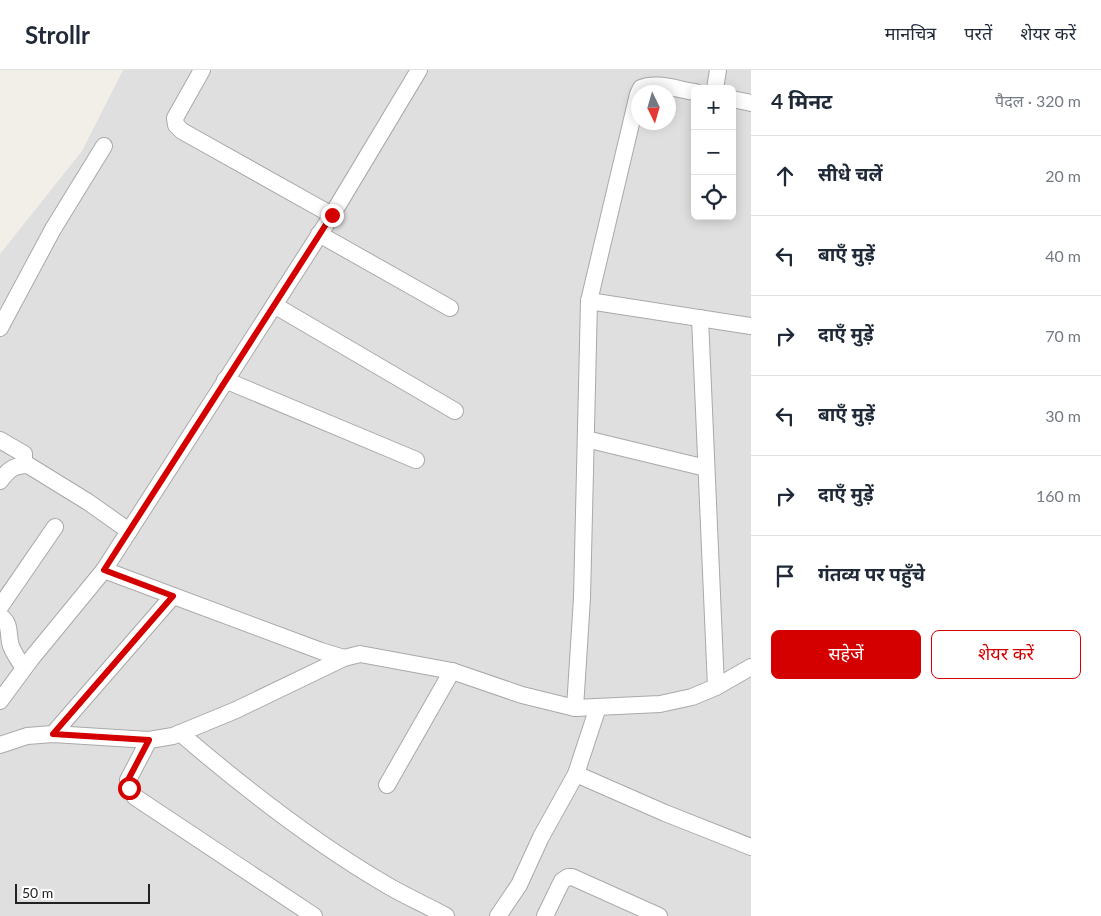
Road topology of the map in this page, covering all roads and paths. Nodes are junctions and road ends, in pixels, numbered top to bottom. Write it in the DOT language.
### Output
graph roads {
  1 [pos="202,70"];
  2 [pos="419,70"];
  3 [pos="718,70"];
  4 [pos="716,85"];
  5 [pos="676,89"];
  6 [pos="691,91"];
  7 [pos="736,100"];
  8 [pos="751,103"];
  9 [pos="631,126"];
  10 [pos="104,146"];
  11 [pos="332,215"];
  12 [pos="319,234"];
  13 [pos="589,301"];
  14 [pos="274,306"];
  15 [pos="450,308"];
  16 [pos="700,318"];
  17 [pos="751,326"];
  18 [pos="0,328"];
  19 [pos="225,380"];
  20 [pos="455,411"];
  21 [pos="586,439"];
  22 [pos="0,440"];
  23 [pos="416,460"];
  24 [pos="24,465"];
  25 [pos="706,468"];
  26 [pos="0,481"];
  27 [pos="55,528"];
  28 [pos="129,531"];
  29 [pos="104,570"];
  30 [pos="173,596"];
  31 [pos="0,606"];
  32 [pos="0,616"];
  33 [pos="344,658"];
  34 [pos="24,668"];
  35 [pos="751,668"];
  36 [pos="452,671"];
  37 [pos="716,687"];
  38 [pos="0,701"];
  39 [pos="598,707"];
  40 [pos="575,708"];
  41 [pos="180,733"];
  42 [pos="53,734"];
  43 [pos="149,740"];
  44 [pos="0,745"];
  45 [pos="576,774"];
  46 [pos="387,785"];
  47 [pos="751,847"];
  48 [pos="314,916"];
  49 [pos="446,916"];
  50 [pos="498,916"];
  51 [pos="546,916"];
  52 [pos="659,916"];
  1 -- 11 [label="street"];
  2 -- 11 [label="street"];
  3 -- 4 [label="street"];
  5 -- 6 [label="street"];
  7 -- 8 [label="street"];
  9 -- 13 [label="street"];
  10 -- 18 [label="street"];
  11 -- 12 [label="street"];
  12 -- 14 [label="street"];
  12 -- 15 [label="street"];
  13 -- 16 [label="street"];
  13 -- 21 [label="street"];
  14 -- 19 [label="street"];
  14 -- 20 [label="street"];
  16 -- 17 [label="street"];
  16 -- 25 [label="street"];
  19 -- 23 [label="street"];
  19 -- 28 [label="street"];
  21 -- 25 [label="street"];
  21 -- 40 [label="street"];
  22 -- 24 [label="street"];
  24 -- 26 [label="street"];
  24 -- 28 [label="street"];
  25 -- 37 [label="street"];
  27 -- 31 [label="street"];
  28 -- 29 [label="street"];
  29 -- 30 [label="street"];
  29 -- 34 [label="street"];
  30 -- 33 [label="street"];
  30 -- 42 [label="street"];
  32 -- 34 [label="street"];
  33 -- 36 [label="street"];
  33 -- 41 [label="street"];
  34 -- 38 [label="street"];
  35 -- 37 [label="street"];
  36 -- 40 [label="street"];
  36 -- 46 [label="street"];
  37 -- 39 [label="street"];
  39 -- 40 [label="street"];
  39 -- 45 [label="street"];
  41 -- 43 [label="street"];
  41 -- 49 [label="street"];
  42 -- 43 [label="street"];
  42 -- 44 [label="street"];
  43 -- 48 [label="street"];
  45 -- 47 [label="street"];
  45 -- 50 [label="street"];
  51 -- 52 [label="street"];
}
